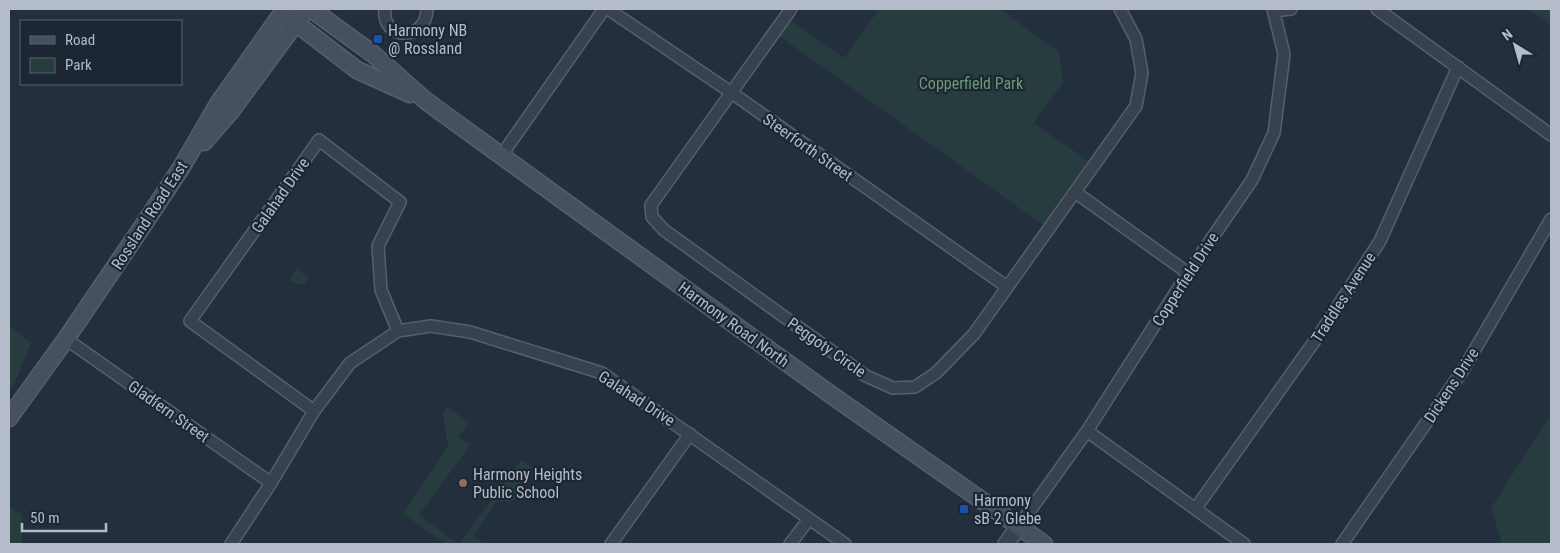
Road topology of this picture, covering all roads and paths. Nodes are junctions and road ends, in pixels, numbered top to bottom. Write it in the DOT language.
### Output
graph roads {
  1 [pos="306,9"];
  2 [pos="311,9"];
  3 [pos="384,9"];
  4 [pos="427,9"];
  5 [pos="604,9"];
  6 [pos="608,9"];
  7 [pos="792,9"];
  8 [pos="1120,9"];
  9 [pos="1291,9"];
  10 [pos="1377,9"];
  11 [pos="282,10"];
  12 [pos="1273,10"];
  13 [pos="296,23"];
  14 [pos="1458,68"];
  15 [pos="732,93"];
  16 [pos="426,101"];
  17 [pos="1551,135"];
  18 [pos="501,156"];
  19 [pos="182,168"];
  20 [pos="1075,192"];
  21 [pos="1551,219"];
  22 [pos="1188,272"];
  23 [pos="1006,287"];
  24 [pos="398,331"];
  25 [pos="66,339"];
  26 [pos="314,411"];
  27 [pos="9,418"];
  28 [pos="1087,431"];
  29 [pos="690,434"];
  30 [pos="271,484"];
  31 [pos="1196,508"];
  32 [pos="809,519"];
  33 [pos="1019,526"];
  34 [pos="231,544"];
  35 [pos="611,544"];
  36 [pos="790,544"];
  37 [pos="845,544"];
  38 [pos="1006,544"];
  39 [pos="1044,544"];
  40 [pos="1244,544"];
  41 [pos="1342,544"];
  1 -- 13 [label="main road"];
  2 -- 16 [label="main road, Harmony Road North"];
  3 -- 4 [label="street"];
  5 -- 18 [label="street"];
  6 -- 15 [label="street, Steerforth Street"];
  7 -- 15 [label="street, Peggoty Circle"];
  8 -- 20 [label="street, Peggoty Circle"];
  9 -- 12 [label="street"];
  10 -- 14 [label="street"];
  11 -- 13 [label="main road, Harmony Road North"];
  11 -- 19 [label="main road, Rossland Road East"];
  12 -- 22 [label="street, Copperfield Drive"];
  13 -- 16 [label="main road, Harmony Road North"];
  13 -- 19 [label="main road"];
  14 -- 17 [label="street"];
  14 -- 31 [label="street, Traddles Avenue"];
  15 -- 23 [label="street, Steerforth Street"];
  15 -- 23 [label="street, Peggoty Circle"];
  16 -- 18 [label="main road, Harmony Road North"];
  18 -- 33 [label="main road, Harmony Road North"];
  19 -- 25 [label="main road, Rossland Road East"];
  20 -- 22 [label="street"];
  20 -- 23 [label="street, Peggoty Circle"];
  21 -- 41 [label="street, Dickens Drive"];
  22 -- 28 [label="street, Copperfield Drive"];
  24 -- 26 [label="street, Galahad Drive"];
  24 -- 26 [label="street, Galahad Drive"];
  24 -- 29 [label="street, Galahad Drive"];
  25 -- 27 [label="main road, Rossland Road East"];
  25 -- 30 [label="street, Gladfern Street"];
  26 -- 30 [label="street, Galahad Drive"];
  28 -- 31 [label="street"];
  28 -- 33 [label="street, Copperfield Drive"];
  29 -- 32 [label="street, Galahad Drive"];
  29 -- 35 [label="street"];
  30 -- 34 [label="street, Galahad Drive"];
  31 -- 40 [label="street"];
  32 -- 36 [label="street"];
  32 -- 37 [label="street, Galahad Drive"];
  33 -- 38 [label="street"];
  33 -- 39 [label="main road, Harmony Road North"];
}
